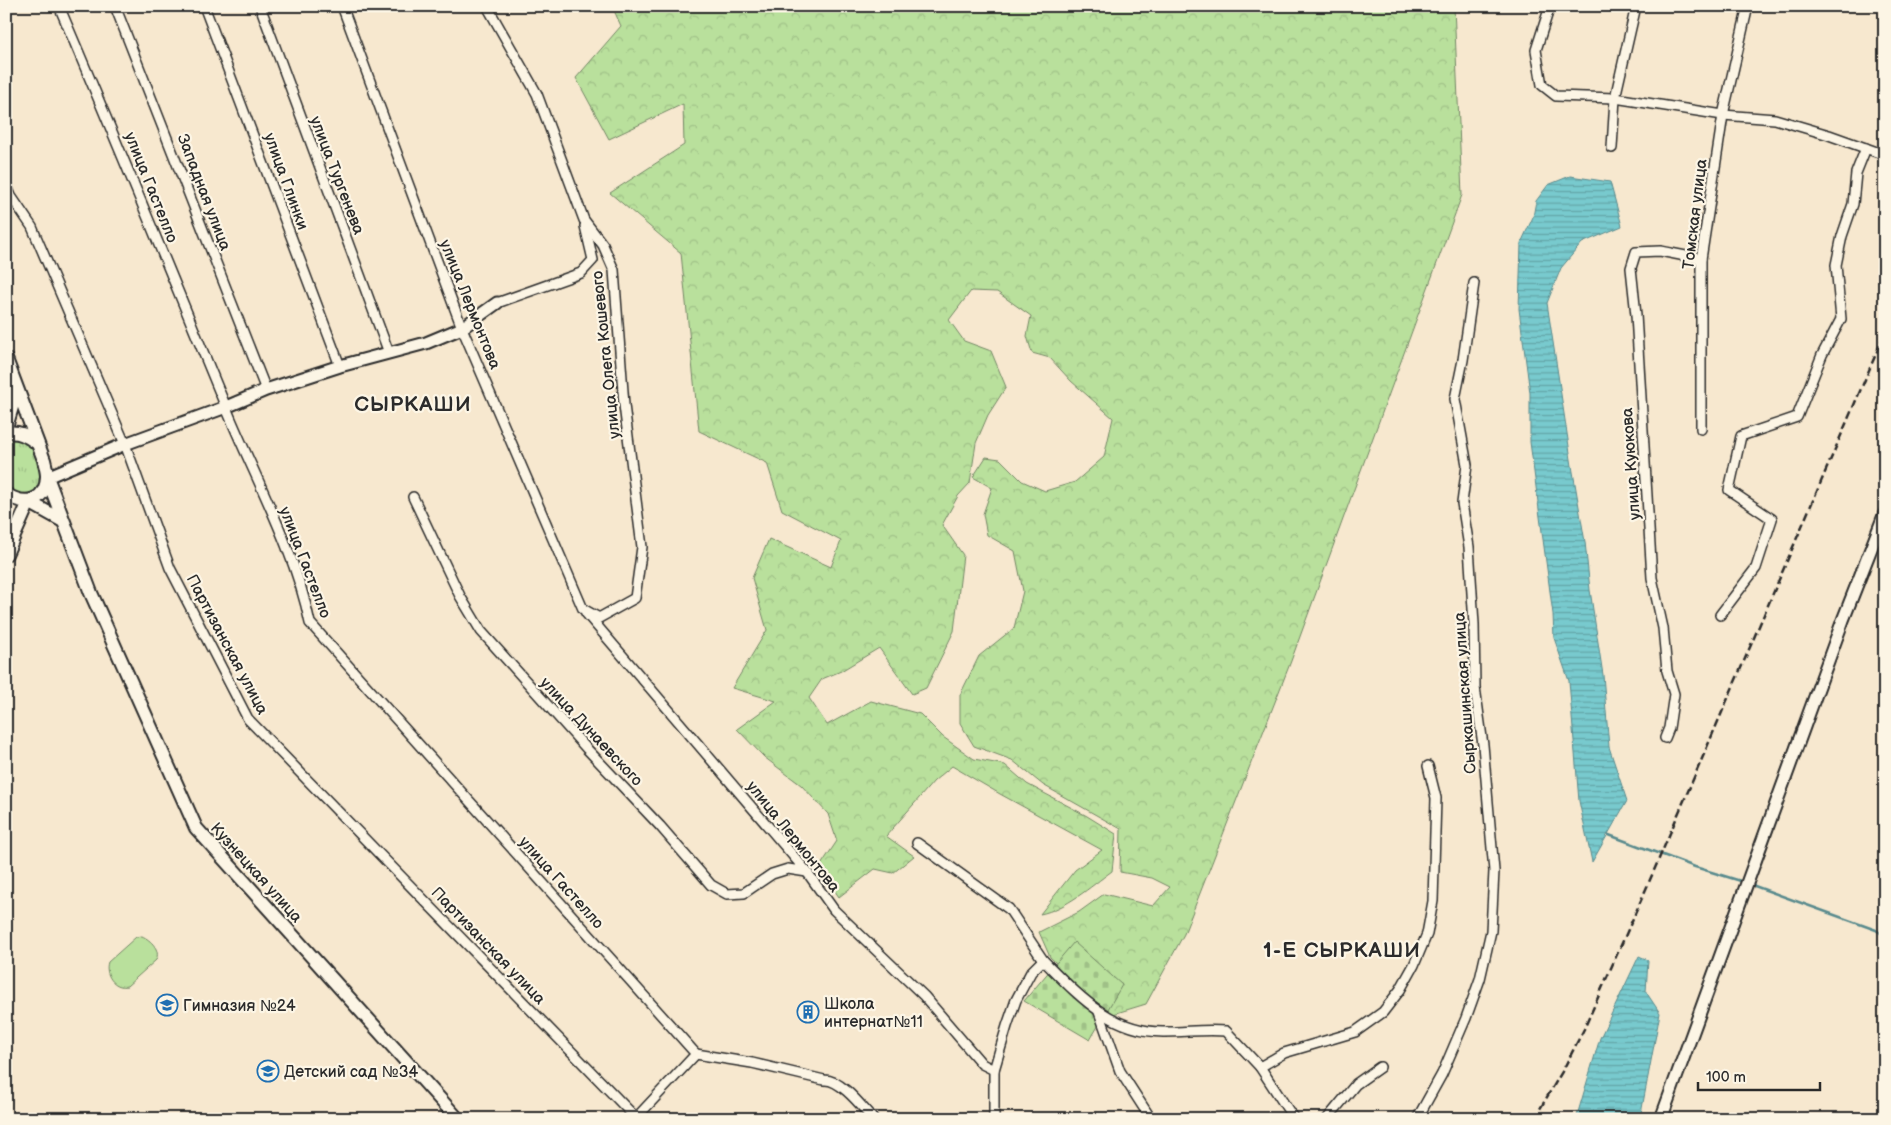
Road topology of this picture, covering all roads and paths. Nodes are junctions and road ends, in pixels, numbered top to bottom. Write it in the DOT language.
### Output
graph roads {
  1 [pos="59,6"];
  2 [pos="115,6"];
  3 [pos="204,6"];
  4 [pos="260,6"];
  5 [pos="342,6"];
  6 [pos="487,6"];
  7 [pos="1550,6"];
  8 [pos="1636,6"];
  9 [pos="1748,6"];
  10 [pos="1615,98"];
  11 [pos="1723,115"];
  12 [pos="1612,148"];
  13 [pos="1866,148"];
  14 [pos="1885,155"];
  15 [pos="6,184"];
  16 [pos="584,220"];
  17 [pos="1701,259"];
  18 [pos="1474,283"];
  19 [pos="496,303"];
  20 [pos="462,328"];
  21 [pos="389,353"];
  22 [pos="6,359"];
  23 [pos="340,366"];
  24 [pos="14,378"];
  25 [pos="266,390"];
  26 [pos="226,407"];
  27 [pos="6,427"];
  28 [pos="1701,429"];
  29 [pos="6,433"];
  30 [pos="37,443"];
  31 [pos="125,444"];
  32 [pos="47,476"];
  33 [pos="6,494"];
  34 [pos="413,497"];
  35 [pos="29,502"];
  36 [pos="1885,513"];
  37 [pos="63,521"];
  38 [pos="6,554"];
  39 [pos="583,609"];
  40 [pos="1720,615"];
  41 [pos="1665,738"];
  42 [pos="1428,766"];
  43 [pos="917,843"];
  44 [pos="807,872"];
  45 [pos="1043,960"];
  46 [pos="1099,1012"];
  47 [pos="696,1054"];
  48 [pos="1260,1067"];
  49 [pos="1380,1067"];
  50 [pos="994,1070"];
  51 [pos="636,1118"];
  52 [pos="458,1119"];
  53 [pos="873,1119"];
  54 [pos="994,1119"];
  55 [pos="1151,1119"];
  56 [pos="1294,1119"];
  57 [pos="1328,1119"];
  58 [pos="1417,1119"];
  59 [pos="1661,1119"];
  1 -- 26 [label="street, улица Гастелло"];
  2 -- 25 [label="street, Западная улица"];
  3 -- 23 [label="street, улица Глинки"];
  4 -- 21 [label="street, улица Тургенева"];
  5 -- 20 [label="street, улица Лермонтова"];
  6 -- 16 [label="street, улица Олега Кошевого"];
  7 -- 10 [label="street"];
  8 -- 10 [label="street"];
  9 -- 11 [label="street, Томская улица"];
  10 -- 11 [label="street"];
  10 -- 12 [label="street"];
  11 -- 13 [label="street"];
  11 -- 17 [label="street, Томская улица"];
  13 -- 14 [label="street"];
  13 -- 40 [label="street"];
  15 -- 31 [label="street, Партизанская улица"];
  16 -- 19 [label="street"];
  16 -- 39 [label="street, улица Олега Кошевого"];
  17 -- 28 [label="street, Томская улица"];
  17 -- 41 [label="street, улица Куюкова"];
  18 -- 58 [label="street, Сыркашинская улица"];
  19 -- 20 [label="street"];
  20 -- 21 [label="street"];
  20 -- 39 [label="street, улица Лермонтова"];
  21 -- 23 [label="street"];
  22 -- 24 [label="main road"];
  23 -- 25 [label="street"];
  24 -- 27 [label="main road"];
  24 -- 30 [label="main road"];
  25 -- 26 [label="street"];
  26 -- 31 [label="street"];
  26 -- 47 [label="street, улица Гастелло"];
  29 -- 30 [label="main road"];
  30 -- 32 [label="main road, Кузнецкая улица"];
  31 -- 32 [label="street"];
  31 -- 51 [label="street, Партизанская улица"];
  32 -- 35 [label="main road"];
  32 -- 37 [label="main road, Кузнецкая улица"];
  33 -- 35 [label="main road"];
  34 -- 44 [label="street, улица Дунаевского"];
  35 -- 37 [label="main road"];
  35 -- 38 [label="main road"];
  36 -- 59 [label="street"];
  37 -- 52 [label="main road, Кузнецкая улица"];
  39 -- 44 [label="street, улица Лермонтова"];
  42 -- 48 [label="street"];
  43 -- 45 [label="street"];
  44 -- 50 [label="street, улица Лермонтова"];
  45 -- 46 [label="street"];
  45 -- 50 [label="street"];
  46 -- 48 [label="street"];
  46 -- 55 [label="street"];
  47 -- 51 [label="street"];
  47 -- 53 [label="street"];
  48 -- 56 [label="street"];
  49 -- 57 [label="street"];
  50 -- 54 [label="street"];
}
